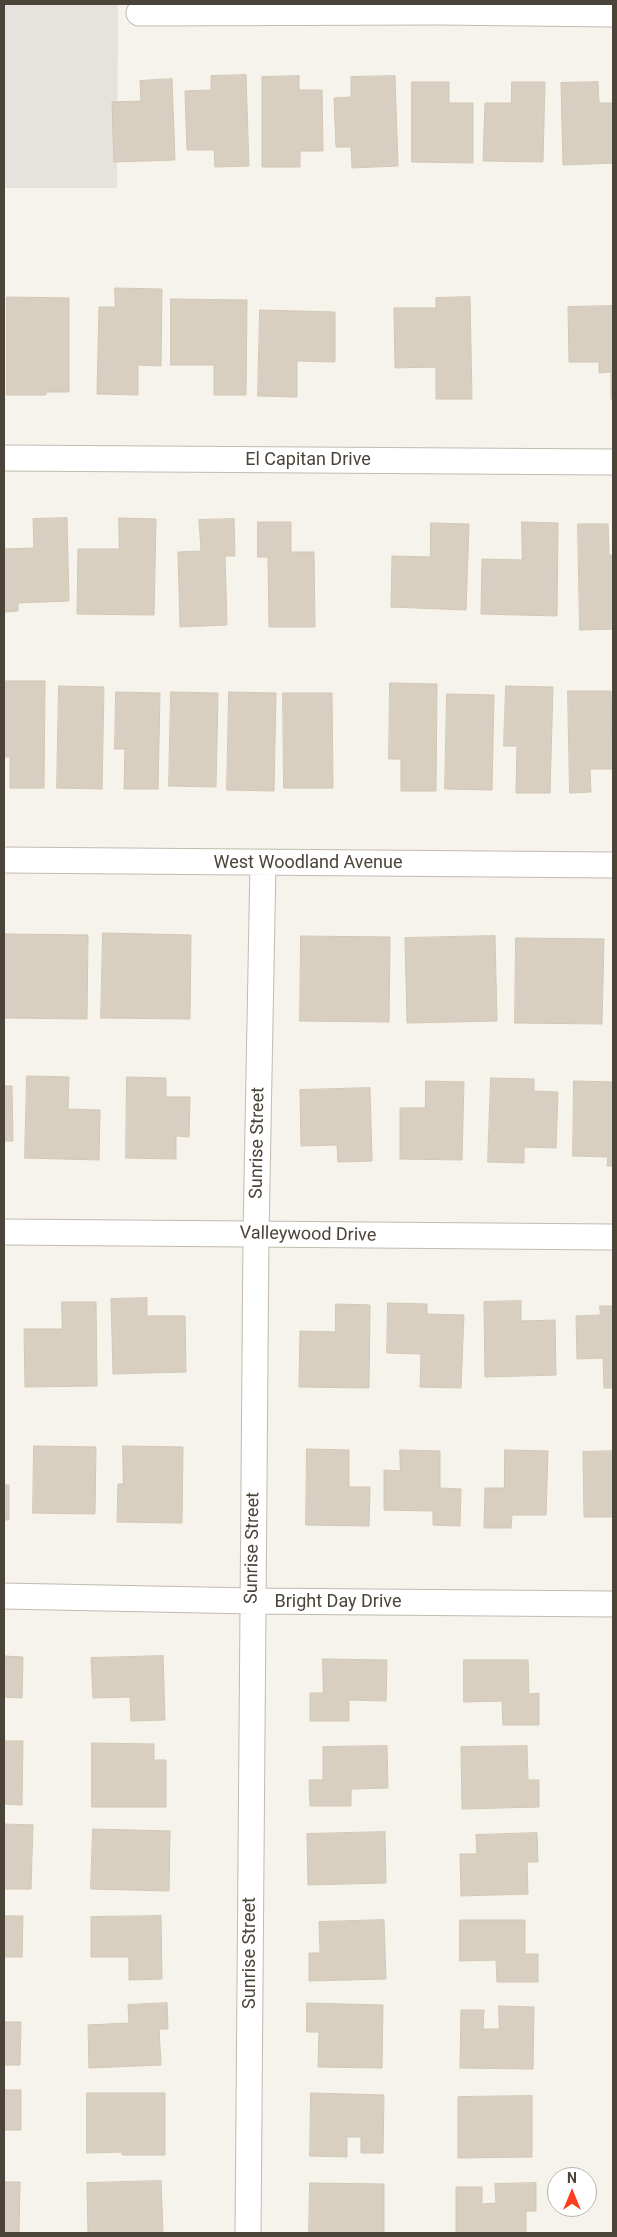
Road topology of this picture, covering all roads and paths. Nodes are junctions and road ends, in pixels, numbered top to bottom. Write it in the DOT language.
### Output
graph roads {
  1 [pos="438,8"];
  2 [pos="139,13"];
  3 [pos="613,14"];
  4 [pos="4,458"];
  5 [pos="613,462"];
  6 [pos="4,860"];
  7 [pos="263,863"];
  8 [pos="613,865"];
  9 [pos="4,1232"];
  10 [pos="256,1234"];
  11 [pos="613,1238"];
  12 [pos="4,1596"];
  13 [pos="252,1601"];
  14 [pos="613,1604"];
  15 [pos="248,2233"];
  1 -- 2 [label="street"];
  1 -- 3 [label="street"];
  4 -- 5 [label="street, El Capitan Drive"];
  6 -- 7 [label="street, West Woodland Avenue"];
  7 -- 8 [label="street, West Woodland Avenue"];
  7 -- 10 [label="street, Sunrise Street"];
  9 -- 10 [label="street, Valleywood Drive"];
  10 -- 11 [label="street, Valleywood Drive"];
  10 -- 13 [label="street, Sunrise Street"];
  12 -- 13 [label="street, Bright Day Drive"];
  13 -- 14 [label="street, Bright Day Drive"];
  13 -- 15 [label="street, Sunrise Street"];
}
